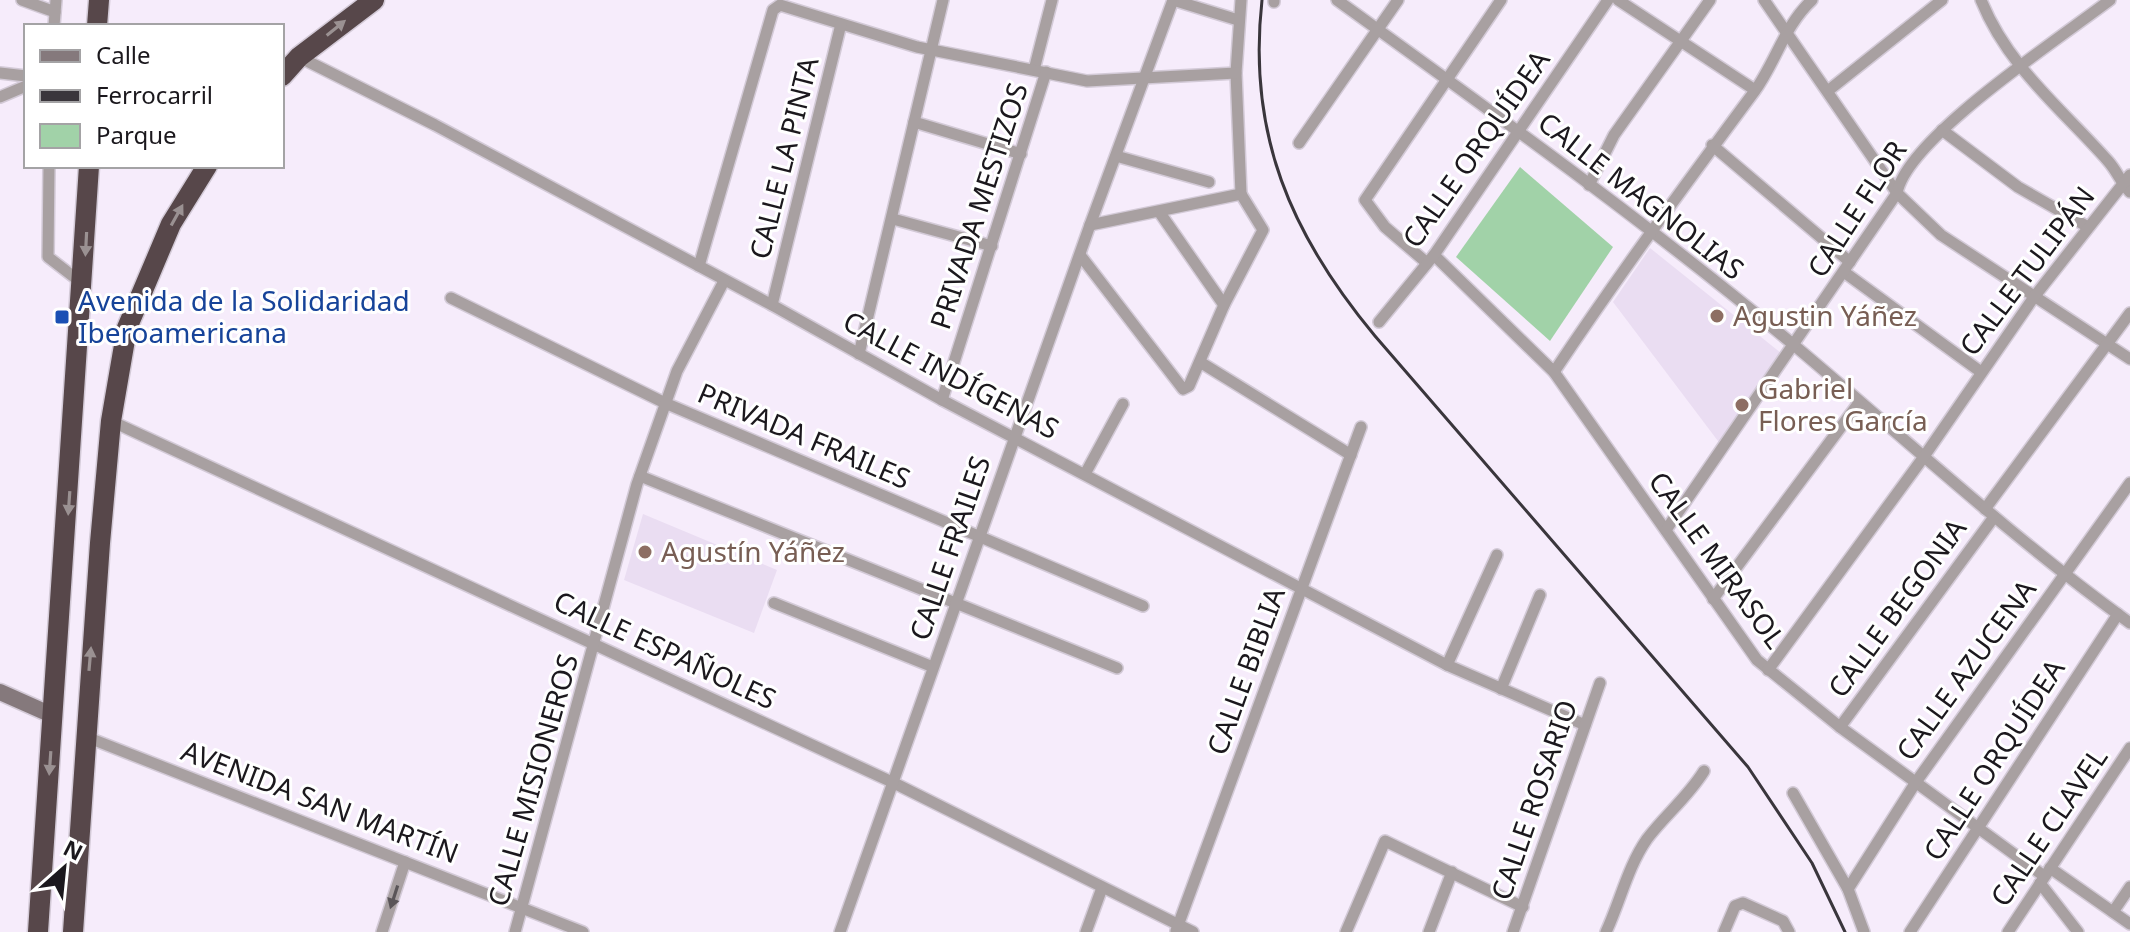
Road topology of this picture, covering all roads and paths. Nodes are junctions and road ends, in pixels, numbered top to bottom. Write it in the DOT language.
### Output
graph roads {
  1 [pos="22,0"];
  2 [pos="374,0"];
  3 [pos="943,0"];
  4 [pos="1052,0"];
  5 [pos="1173,0"];
  6 [pos="1241,0"];
  7 [pos="1337,0"];
  8 [pos="1398,0"];
  9 [pos="1501,0"];
  10 [pos="1608,0"];
  11 [pos="1618,0"];
  12 [pos="1710,0"];
  13 [pos="1764,0"];
  14 [pos="1812,0"];
  15 [pos="1942,0"];
  16 [pos="1981,0"];
  17 [pos="2110,0"];
  18 [pos="56,6"];
  19 [pos="808,6"];
  20 [pos="1238,20"];
  21 [pos="841,24"];
  22 [pos="1378,29"];
  23 [pos="1786,33"];
  24 [pos="1679,42"];
  25 [pos="932,49"];
  26 [pos="290,62"];
  27 [pos="2020,70"];
  28 [pos="1040,71"];
  29 [pos="0,73"];
  30 [pos="1236,73"];
  31 [pos="24,76"];
  32 [pos="1143,79"];
  33 [pos="1448,79"];
  34 [pos="24,87"];
  35 [pos="1755,90"];
  36 [pos="1829,90"];
  37 [pos="0,97"];
  38 [pos="914,122"];
  39 [pos="1942,130"];
  40 [pos="1517,131"];
  41 [pos="1299,143"];
  42 [pos="1712,145"];
  43 [pos="1021,154"];
  44 [pos="1116,156"];
  45 [pos="49,168"];
  46 [pos="89,168"];
  47 [pos="206,168"];
  48 [pos="2128,181"];
  49 [pos="1209,182"];
  50 [pos="1589,185"];
  51 [pos="1897,193"];
  52 [pos="1241,194"];
  53 [pos="1160,213"];
  54 [pos="893,219"];
  55 [pos="1090,225"];
  56 [pos="2088,227"];
  57 [pos="1649,231"];
  58 [pos="992,246"];
  59 [pos="1080,255"];
  60 [pos="1430,259"];
  61 [pos="699,266"];
  62 [pos="1847,267"];
  63 [pos="724,281"];
  64 [pos="83,284"];
  65 [pos="2034,297"];
  66 [pos="451,298"];
  67 [pos="772,305"];
  68 [pos="1224,305"];
  69 [pos="2130,313"];
  70 [pos="1379,322"];
  71 [pos="2105,343"];
  72 [pos="1795,346"];
  73 [pos="859,354"];
  74 [pos="2130,359"];
  75 [pos="1200,362"];
  76 [pos="1554,372"];
  77 [pos="1981,372"];
  78 [pos="942,400"];
  79 [pos="665,403"];
  80 [pos="1123,404"];
  81 [pos="1858,404"];
  82 [pos="111,421"];
  83 [pos="1361,427"];
  84 [pos="1014,439"];
  85 [pos="1351,455"];
  86 [pos="1923,458"];
  87 [pos="1085,474"];
  88 [pos="640,476"];
  89 [pos="2127,491"];
  90 [pos="1989,513"];
  91 [pos="1666,530"];
  92 [pos="979,537"];
  93 [pos="1497,555"];
  94 [pos="2064,575"];
  95 [pos="1301,589"];
  96 [pos="1540,595"];
  97 [pos="1713,599"];
  98 [pos="956,602"];
  99 [pos="774,603"];
  100 [pos="1143,606"];
  101 [pos="2118,614"];
  102 [pos="2130,623"];
  103 [pos="596,644"];
  104 [pos="1447,665"];
  105 [pos="933,667"];
  106 [pos="1117,668"];
  107 [pos="1768,670"];
  108 [pos="1600,683"];
  109 [pos="1501,689"];
  110 [pos="0,692"];
  111 [pos="54,716"];
  112 [pos="1585,725"];
  113 [pos="1840,727"];
  114 [pos="84,735"];
  115 [pos="2130,748"];
  116 [pos="1704,771"];
  117 [pos="892,782"];
  118 [pos="1916,782"];
  119 [pos="1793,793"];
  120 [pos="1979,825"];
  121 [pos="405,862"];
  122 [pos="1452,872"];
  123 [pos="2045,876"];
  124 [pos="2130,887"];
  125 [pos="1102,888"];
  126 [pos="1848,889"];
  127 [pos="523,907"];
  128 [pos="1523,907"];
  129 [pos="2113,912"];
  130 [pos="2130,924"];
  131 [pos="1178,928"];
  132 [pos="38,932"];
  133 [pos="73,932"];
  134 [pos="382,932"];
  135 [pos="515,932"];
  136 [pos="583,932"];
  137 [pos="840,932"];
  138 [pos="1086,932"];
  139 [pos="1193,932"];
  140 [pos="1346,932"];
  141 [pos="1429,932"];
  142 [pos="1513,932"];
  143 [pos="1606,932"];
  144 [pos="1724,932"];
  145 [pos="1789,932"];
  146 [pos="1864,932"];
  147 [pos="1910,932"];
  148 [pos="2008,932"];
  149 [pos="2078,932"];
  1 -- 18 [label="street"];
  26 -- 2 [label="highway, one-way"];
  3 -- 25 [label="street"];
  4 -- 28 [label="street, PRIVADA MESTIZOS"];
  5 -- 20 [label="street"];
  5 -- 32 [label="street, CALLE FRAILES"];
  6 -- 20 [label="street"];
  7 -- 22 [label="street, CALLE MAGNOLIAS"];
  8 -- 22 [label="street"];
  9 -- 33 [label="street"];
  10 -- 40 [label="street, CALLE ORQUÍDEA"];
  11 -- 24 [label="street"];
  12 -- 24 [label="street"];
  13 -- 23 [label="street"];
  14 -- 23 [label="street"];
  15 -- 36 [label="street"];
  16 -- 27 [label="street"];
  17 -- 27 [label="street, CALLE FLOR"];
  19 -- 21 [label="street"];
  19 -- 61 [label="street"];
  20 -- 30 [label="street"];
  21 -- 25 [label="street"];
  21 -- 67 [label="street, CALLE LA PINTA"];
  22 -- 33 [label="street, CALLE MAGNOLIAS"];
  22 -- 41 [label="street"];
  23 -- 35 [label="street"];
  23 -- 36 [label="street"];
  24 -- 35 [label="street"];
  24 -- 50 [label="street"];
  25 -- 28 [label="street"];
  25 -- 38 [label="street"];
  26 -- 61 [label="street, CALLE INDÍGENAS"];
  27 -- 39 [label="street, CALLE FLOR"];
  27 -- 48 [label="street"];
  28 -- 32 [label="street"];
  28 -- 43 [label="street, PRIVADA MESTIZOS"];
  29 -- 31 [label="street"];
  30 -- 32 [label="street"];
  30 -- 52 [label="street"];
  32 -- 44 [label="street, CALLE FRAILES"];
  33 -- 40 [label="street, CALLE MAGNOLIAS"];
  33 -- 60 [label="street, CALLE MIRASOL"];
  34 -- 37 [label="street"];
  35 -- 42 [label="street"];
  36 -- 51 [label="street"];
  38 -- 43 [label="street"];
  38 -- 54 [label="street"];
  39 -- 51 [label="street, CALLE FLOR"];
  39 -- 56 [label="street"];
  40 -- 50 [label="street, CALLE MAGNOLIAS"];
  40 -- 60 [label="street, CALLE ORQUÍDEA"];
  42 -- 57 [label="street"];
  42 -- 62 [label="street"];
  43 -- 58 [label="street, PRIVADA MESTIZOS"];
  44 -- 49 [label="street"];
  44 -- 55 [label="street, CALLE FRAILES"];
  45 -- 64 [label="street"];
  46 -- 64 [label="highway, one-way"];
  82 -- 47 [label="highway, one-way"];
  48 -- 56 [label="street, CALLE TULIPÁN"];
  50 -- 57 [label="street, CALLE MAGNOLIAS"];
  51 -- 62 [label="street, CALLE FLOR"];
  51 -- 65 [label="street"];
  52 -- 53 [label="street"];
  52 -- 68 [label="street"];
  53 -- 55 [label="street"];
  53 -- 68 [label="street"];
  54 -- 58 [label="street"];
  54 -- 73 [label="street"];
  55 -- 59 [label="street, CALLE FRAILES"];
  56 -- 65 [label="street, CALLE TULIPÁN"];
  57 -- 72 [label="street, CALLE MAGNOLIAS"];
  57 -- 76 [label="street"];
  58 -- 78 [label="street, PRIVADA MESTIZOS"];
  59 -- 75 [label="street"];
  59 -- 84 [label="street, CALLE FRAILES"];
  60 -- 70 [label="street, CALLE ORQUÍDEA"];
  60 -- 76 [label="street, CALLE MIRASOL"];
  61 -- 63 [label="street, CALLE INDÍGENAS"];
  62 -- 72 [label="street, CALLE FLOR"];
  62 -- 77 [label="street"];
  63 -- 67 [label="street, CALLE INDÍGENAS"];
  63 -- 79 [label="street, CALLE MISIONEROS"];
  64 -- 111 [label="highway, one-way"];
  65 -- 71 [label="street"];
  65 -- 77 [label="street, CALLE TULIPÁN"];
  66 -- 79 [label="street, PRIVADA FRAILES"];
  67 -- 73 [label="street, CALLE INDÍGENAS"];
  68 -- 75 [label="street"];
  69 -- 71 [label="street, CALLE BEGONIA"];
  71 -- 74 [label="street"];
  71 -- 90 [label="street, CALLE BEGONIA"];
  72 -- 81 [label="street, CALLE MAGNOLIAS"];
  72 -- 91 [label="street, CALLE FLOR"];
  73 -- 78 [label="street, CALLE INDÍGENAS"];
  75 -- 85 [label="street"];
  76 -- 91 [label="street, CALLE MIRASOL"];
  77 -- 86 [label="street, CALLE TULIPÁN"];
  78 -- 84 [label="street, CALLE INDÍGENAS"];
  79 -- 88 [label="street, CALLE MISIONEROS"];
  79 -- 92 [label="street, PRIVADA FRAILES"];
  80 -- 87 [label="street"];
  81 -- 86 [label="street, CALLE MAGNOLIAS"];
  81 -- 97 [label="street"];
  82 -- 103 [label="street, CALLE ESPAÑOLES"];
  114 -- 82 [label="highway, one-way"];
  83 -- 85 [label="street, CALLE BIBLIA"];
  84 -- 87 [label="street, CALLE INDÍGENAS"];
  84 -- 92 [label="street, CALLE FRAILES"];
  85 -- 95 [label="street, CALLE BIBLIA"];
  86 -- 90 [label="street, CALLE MAGNOLIAS"];
  86 -- 107 [label="street, CALLE TULIPÁN"];
  87 -- 95 [label="street, CALLE INDÍGENAS"];
  88 -- 98 [label="street"];
  88 -- 103 [label="street, CALLE MISIONEROS"];
  89 -- 94 [label="street, CALLE AZUCENA"];
  90 -- 94 [label="street, CALLE MAGNOLIAS"];
  90 -- 113 [label="street, CALLE BEGONIA"];
  91 -- 97 [label="street, CALLE MIRASOL"];
  92 -- 98 [label="street, CALLE FRAILES"];
  92 -- 100 [label="street, PRIVADA FRAILES"];
  93 -- 104 [label="street"];
  94 -- 101 [label="street, CALLE MAGNOLIAS"];
  94 -- 118 [label="street, CALLE AZUCENA"];
  95 -- 104 [label="street, CALLE INDÍGENAS"];
  95 -- 131 [label="street, CALLE BIBLIA"];
  96 -- 109 [label="street"];
  97 -- 107 [label="street, CALLE MIRASOL"];
  98 -- 105 [label="street, CALLE FRAILES"];
  98 -- 106 [label="street"];
  99 -- 105 [label="street"];
  101 -- 102 [label="street, CALLE MAGNOLIAS"];
  101 -- 120 [label="street, CALLE ORQUÍDEA"];
  103 -- 117 [label="street, CALLE ESPAÑOLES"];
  103 -- 127 [label="street, CALLE MISIONEROS"];
  104 -- 109 [label="street, CALLE INDÍGENAS"];
  105 -- 117 [label="street, CALLE FRAILES"];
  107 -- 113 [label="street, CALLE MIRASOL"];
  108 -- 112 [label="street, CALLE ROSARIO"];
  109 -- 112 [label="street, CALLE INDÍGENAS"];
  110 -- 111 [label="street"];
  111 -- 132 [label="highway, one-way"];
  112 -- 128 [label="street, CALLE ROSARIO"];
  113 -- 118 [label="street, CALLE MIRASOL"];
  114 -- 121 [label="street, AVENIDA SAN MARTÍN"];
  114 -- 133 [label="highway"];
  115 -- 123 [label="street, CALLE CLAVEL"];
  116 -- 143 [label="street"];
  117 -- 125 [label="street, CALLE ESPAÑOLES"];
  117 -- 137 [label="street, CALLE FRAILES"];
  118 -- 120 [label="street, CALLE MIRASOL"];
  118 -- 126 [label="street, CALLE AZUCENA"];
  119 -- 126 [label="street"];
  120 -- 123 [label="street, CALLE MIRASOL"];
  120 -- 147 [label="street, CALLE ORQUÍDEA"];
  121 -- 127 [label="street, AVENIDA SAN MARTÍN"];
  121 -- 134 [label="street, one-way"];
  122 -- 128 [label="street"];
  122 -- 140 [label="street"];
  122 -- 141 [label="street"];
  123 -- 129 [label="street, CALLE MIRASOL"];
  123 -- 148 [label="street, CALLE CLAVEL"];
  123 -- 149 [label="street"];
  124 -- 129 [label="street"];
  125 -- 131 [label="street, CALLE ESPAÑOLES"];
  125 -- 138 [label="street"];
  126 -- 146 [label="street"];
  127 -- 135 [label="street, CALLE MISIONEROS"];
  127 -- 136 [label="street, AVENIDA SAN MARTÍN"];
  128 -- 142 [label="street, CALLE ROSARIO"];
  129 -- 130 [label="street, CALLE MIRASOL"];
  131 -- 139 [label="street, CALLE ESPAÑOLES"];
  144 -- 145 [label="street"];
}
